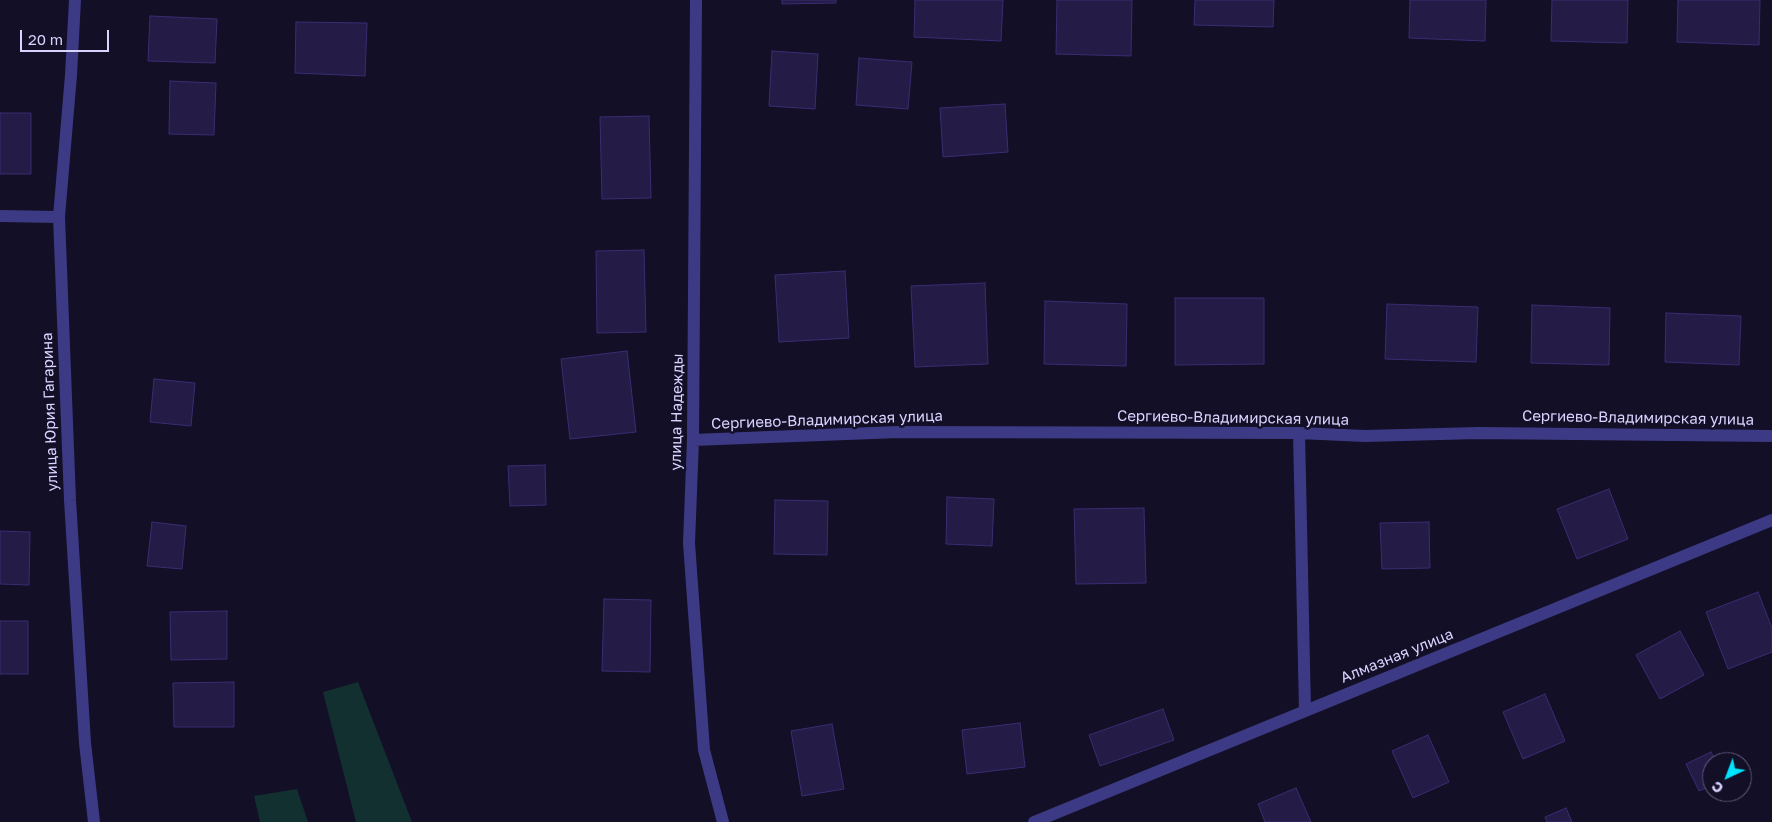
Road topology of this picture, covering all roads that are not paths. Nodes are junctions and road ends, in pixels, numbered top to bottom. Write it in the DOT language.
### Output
graph roads {
  1 [pos="75,0"];
  2 [pos="696,0"];
  3 [pos="0,216"];
  4 [pos="59,217"];
  5 [pos="1299,433"];
  6 [pos="1772,436"];
  7 [pos="693,440"];
  8 [pos="1772,520"];
  9 [pos="1305,711"];
  10 [pos="94,822"];
  11 [pos="723,822"];
  12 [pos="1034,822"];
  1 -- 4 [label="street, улица Юрия Гагарина"];
  2 -- 7 [label="street, улица Надежды"];
  3 -- 4 [label="street"];
  4 -- 10 [label="street, улица Юрия Гагарина"];
  5 -- 6 [label="street, Сергиево-Владимирская улица"];
  5 -- 7 [label="street, Сергиево-Владимирская улица"];
  5 -- 9 [label="street"];
  7 -- 11 [label="street, улица Надежды"];
  8 -- 9 [label="street, Алмазная улица"];
  9 -- 12 [label="street, Алмазная улица"];
}
